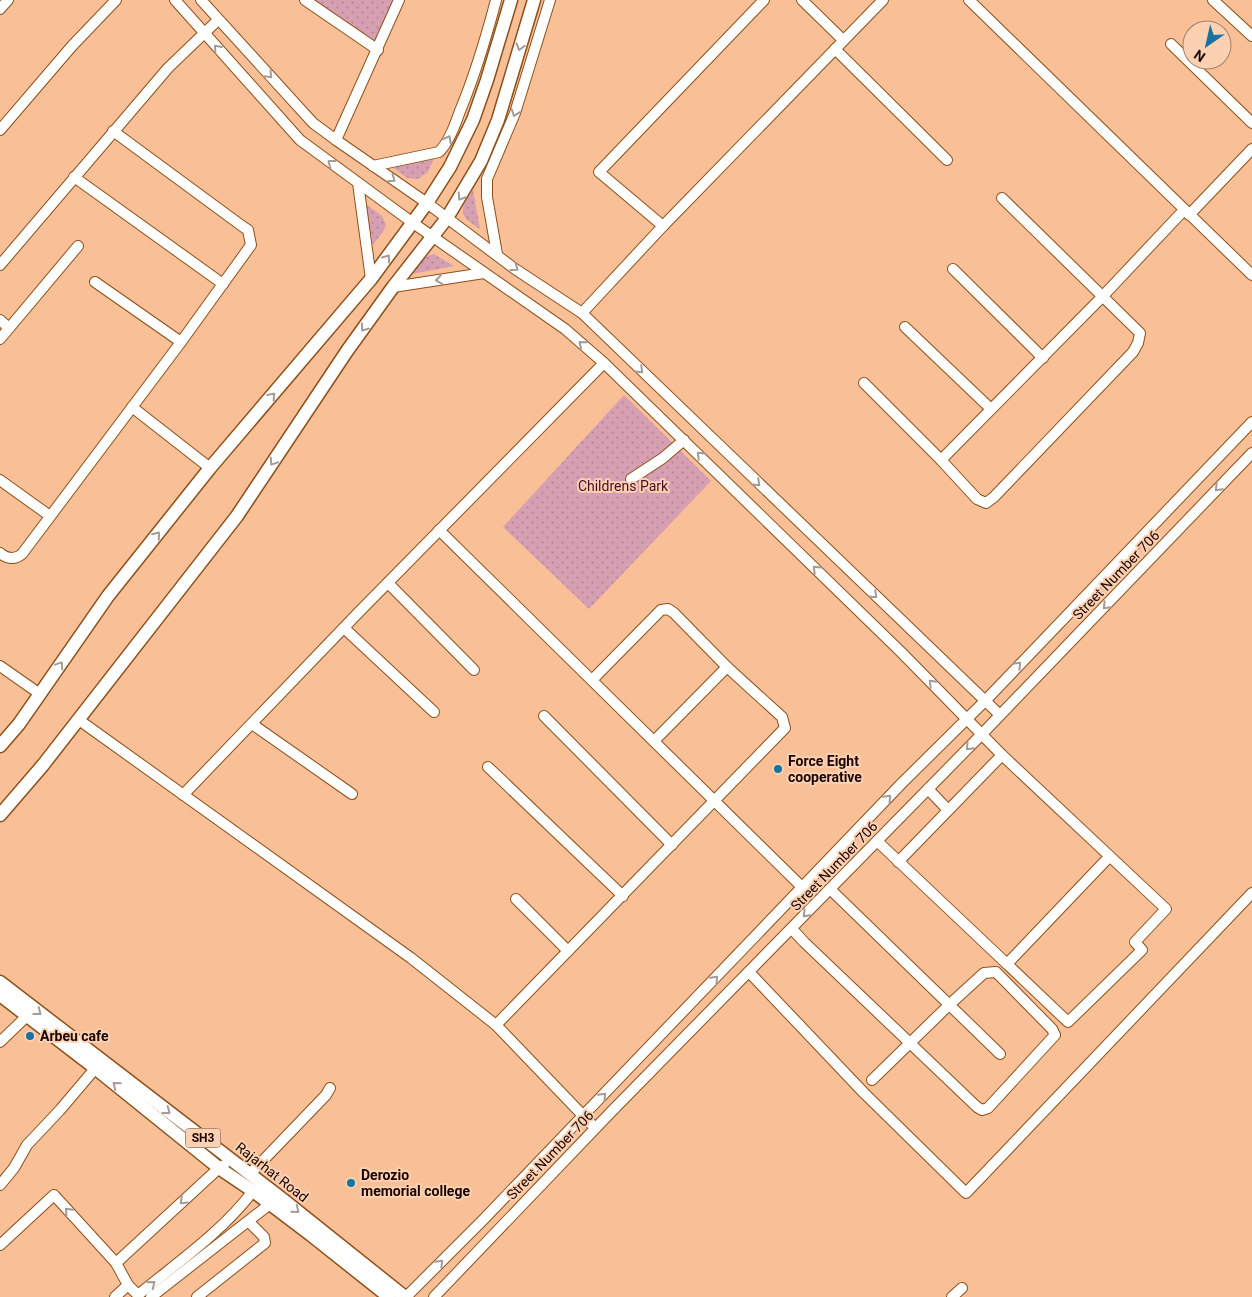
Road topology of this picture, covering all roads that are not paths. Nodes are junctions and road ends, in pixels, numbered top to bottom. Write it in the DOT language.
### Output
graph roads {
  1 [pos="8,0"];
  2 [pos="116,0"];
  3 [pos="175,0"];
  4 [pos="201,0"];
  5 [pos="306,0"];
  6 [pos="399,0"];
  7 [pos="496,0"];
  8 [pos="511,0"];
  9 [pos="534,0"];
  10 [pos="550,0"];
  11 [pos="764,0"];
  12 [pos="802,0"];
  13 [pos="883,0"];
  14 [pos="969,0"];
  15 [pos="1213,0"];
  16 [pos="0,9"];
  17 [pos="218,20"];
  18 [pos="204,34"];
  19 [pos="1252,36"];
  20 [pos="843,40"];
  21 [pos="1172,44"];
  22 [pos="835,49"];
  23 [pos="378,50"];
  24 [pos="1252,123"];
  25 [pos="0,130"];
  26 [pos="113,131"];
  27 [pos="336,140"];
  28 [pos="1252,149"];
  29 [pos="947,160"];
  30 [pos="373,166"];
  31 [pos="74,177"];
  32 [pos="358,183"];
  33 [pos="1002,198"];
  34 [pos="427,203"];
  35 [pos="1186,212"];
  36 [pos="447,218"];
  37 [pos="413,223"];
  38 [pos="664,226"];
  39 [pos="432,236"];
  40 [pos="78,246"];
  41 [pos="497,254"];
  42 [pos="0,265"];
  43 [pos="953,269"];
  44 [pos="484,273"];
  45 [pos="1252,276"];
  46 [pos="371,278"];
  47 [pos="95,282"];
  48 [pos="224,284"];
  49 [pos="393,287"];
  50 [pos="1103,296"];
  51 [pos="582,313"];
  52 [pos="0,320"];
  53 [pos="905,327"];
  54 [pos="9,328"];
  55 [pos="0,339"];
  56 [pos="181,342"];
  57 [pos="1043,358"];
  58 [pos="604,363"];
  59 [pos="864,383"];
  60 [pos="132,407"];
  61 [pos="991,409"];
  62 [pos="1252,422"];
  63 [pos="684,440"];
  64 [pos="1252,453"];
  65 [pos="941,460"];
  66 [pos="210,468"];
  67 [pos="631,479"];
  68 [pos="0,480"];
  69 [pos="50,516"];
  70 [pos="439,530"];
  71 [pos="0,553"];
  72 [pos="388,583"];
  73 [pos="344,628"];
  74 [pos="0,666"];
  75 [pos="727,667"];
  76 [pos="474,670"];
  77 [pos="592,680"];
  78 [pos="40,694"];
  79 [pos="985,700"];
  80 [pos="434,712"];
  81 [pos="1000,715"];
  82 [pos="544,716"];
  83 [pos="966,718"];
  84 [pos="79,720"];
  85 [pos="252,724"];
  86 [pos="982,734"];
  87 [pos="654,741"];
  88 [pos="0,746"];
  89 [pos="1002,754"];
  90 [pos="488,768"];
  91 [pos="928,789"];
  92 [pos="352,794"];
  93 [pos="183,795"];
  94 [pos="716,801"];
  95 [pos="948,810"];
  96 [pos="0,815"];
  97 [pos="876,841"];
  98 [pos="672,845"];
  99 [pos="1109,857"];
  100 [pos="898,862"];
  101 [pos="803,888"];
  102 [pos="830,889"];
  103 [pos="1252,893"];
  104 [pos="623,896"];
  105 [pos="516,900"];
  106 [pos="792,928"];
  107 [pos="568,951"];
  108 [pos="1007,964"];
  109 [pos="749,972"];
  110 [pos="0,982"];
  111 [pos="0,995"];
  112 [pos="949,1005"];
  113 [pos="26,1016"];
  114 [pos="496,1025"];
  115 [pos="0,1042"];
  116 [pos="909,1042"];
  117 [pos="1000,1054"];
  118 [pos="98,1064"];
  119 [pos="872,1080"];
  120 [pos="330,1088"];
  121 [pos="584,1116"];
  122 [pos="595,1128"];
  123 [pos="233,1161"];
  124 [pos="219,1168"];
  125 [pos="250,1174"];
  126 [pos="0,1185"];
  127 [pos="253,1191"];
  128 [pos="270,1204"];
  129 [pos="249,1222"];
  130 [pos="0,1245"];
  131 [pos="116,1263"];
  132 [pos="128,1285"];
  133 [pos="962,1288"];
  134 [pos="115,1297"];
  135 [pos="151,1297"];
  136 [pos="198,1297"];
  137 [pos="389,1297"];
  138 [pos="405,1297"];
  139 [pos="434,1297"];
  140 [pos="952,1297"];
  1 -- 16 [label="street"];
  2 -- 25 [label="street"];
  3 -- 18 [label="street"];
  4 -- 17 [label="street"];
  5 -- 23 [label="street"];
  6 -- 23 [label="street"];
  30 -- 7 [label="street, one-way"];
  8 -- 34 [label="main road"];
  9 -- 36 [label="main road, one-way"];
  10 -- 41 [label="street, one-way"];
  11 -- 38 [label="street"];
  12 -- 20 [label="street"];
  13 -- 20 [label="street"];
  14 -- 35 [label="street"];
  15 -- 19 [label="street"];
  17 -- 18 [label="street"];
  17 -- 27 [label="street, one-way"];
  18 -- 26 [label="street"];
  32 -- 18 [label="street, one-way"];
  20 -- 22 [label="street"];
  21 -- 24 [label="street"];
  22 -- 29 [label="street"];
  22 -- 38 [label="street"];
  23 -- 27 [label="street"];
  26 -- 31 [label="street"];
  26 -- 48 [label="street"];
  27 -- 30 [label="street"];
  28 -- 35 [label="street"];
  30 -- 34 [label="street, one-way"];
  31 -- 42 [label="street"];
  31 -- 48 [label="street"];
  32 -- 37 [label="street"];
  32 -- 46 [label="street"];
  33 -- 50 [label="street"];
  34 -- 36 [label="street"];
  34 -- 37 [label="main road"];
  35 -- 45 [label="street"];
  35 -- 50 [label="street"];
  36 -- 39 [label="main road"];
  36 -- 41 [label="street"];
  37 -- 39 [label="street"];
  46 -- 37 [label="main road, one-way"];
  38 -- 51 [label="street"];
  39 -- 44 [label="street"];
  39 -- 49 [label="main road"];
  40 -- 54 [label="street"];
  41 -- 51 [label="street, one-way"];
  43 -- 57 [label="street"];
  44 -- 49 [label="street, one-way"];
  58 -- 44 [label="street, one-way"];
  66 -- 46 [label="main road, one-way"];
  47 -- 56 [label="street"];
  48 -- 56 [label="street"];
  49 -- 84 [label="main road, one-way"];
  50 -- 57 [label="street"];
  50 -- 65 [label="street"];
  51 -- 79 [label="street, one-way"];
  52 -- 54 [label="street"];
  53 -- 61 [label="street"];
  54 -- 55 [label="street"];
  56 -- 60 [label="street"];
  57 -- 61 [label="street"];
  58 -- 63 [label="street"];
  58 -- 70 [label="street"];
  59 -- 65 [label="street"];
  60 -- 66 [label="street"];
  60 -- 69 [label="street"];
  61 -- 65 [label="street"];
  79 -- 62 [label="street, one-way"];
  63 -- 67 [label="street"];
  83 -- 63 [label="street, one-way"];
  64 -- 81 [label="street, Street Number 706, one-way"];
  78 -- 66 [label="main road, one-way"];
  68 -- 69 [label="street"];
  69 -- 71 [label="street"];
  70 -- 72 [label="street"];
  70 -- 77 [label="street"];
  72 -- 73 [label="street"];
  72 -- 76 [label="street"];
  73 -- 80 [label="street"];
  73 -- 85 [label="street"];
  74 -- 78 [label="street"];
  75 -- 77 [label="street"];
  75 -- 87 [label="street"];
  75 -- 94 [label="street"];
  77 -- 87 [label="street"];
  78 -- 88 [label="main road"];
  79 -- 81 [label="street"];
  79 -- 83 [label="street"];
  81 -- 86 [label="street, Street Number 706"];
  82 -- 98 [label="street"];
  83 -- 86 [label="street"];
  101 -- 83 [label="street, one-way"];
  84 -- 93 [label="street"];
  84 -- 96 [label="main road"];
  85 -- 92 [label="street"];
  85 -- 93 [label="street"];
  86 -- 89 [label="street"];
  86 -- 91 [label="street, Street Number 706, one-way"];
  87 -- 94 [label="street"];
  89 -- 95 [label="street"];
  89 -- 99 [label="street"];
  90 -- 104 [label="street"];
  91 -- 95 [label="street"];
  91 -- 97 [label="street, Street Number 706"];
  93 -- 114 [label="street"];
  94 -- 98 [label="street"];
  94 -- 101 [label="street"];
  95 -- 100 [label="street"];
  97 -- 100 [label="street"];
  97 -- 102 [label="street, Street Number 706"];
  98 -- 104 [label="street"];
  99 -- 108 [label="street"];
  99 -- 108 [label="street"];
  100 -- 108 [label="street"];
  121 -- 101 [label="street, one-way"];
  102 -- 106 [label="street, Street Number 706, one-way"];
  102 -- 112 [label="street"];
  103 -- 109 [label="street"];
  104 -- 107 [label="street"];
  105 -- 107 [label="street"];
  106 -- 109 [label="street, Street Number 706"];
  106 -- 116 [label="street"];
  107 -- 114 [label="street"];
  109 -- 122 [label="street, Street Number 706"];
  110 -- 118 [label="main road, Rajarhat Road / SH3, one-way"];
  111 -- 113 [label="main road, Rajarhat Road / SH3"];
  112 -- 116 [label="street"];
  112 -- 116 [label="street"];
  112 -- 117 [label="street"];
  113 -- 115 [label="street"];
  113 -- 118 [label="main road, Rajarhat Road / SH3"];
  114 -- 121 [label="street"];
  116 -- 119 [label="street"];
  118 -- 123 [label="main road, Rajarhat Road / SH3, one-way"];
  124 -- 118 [label="main road, Rajarhat Road / SH3, one-way"];
  118 -- 126 [label="street"];
  120 -- 125 [label="street"];
  121 -- 122 [label="street"];
  138 -- 121 [label="street, one-way"];
  122 -- 139 [label="street, Street Number 706"];
  123 -- 124 [label="street"];
  123 -- 125 [label="main road, Rajarhat Road / SH3"];
  124 -- 127 [label="main road, Rajarhat Road / SH3"];
  124 -- 131 [label="street, one-way"];
  125 -- 138 [label="main road, Rajarhat Road / SH3, one-way"];
  127 -- 128 [label="main road, Rajarhat Road / SH3"];
  132 -- 127 [label="street, one-way"];
  128 -- 129 [label="street"];
  128 -- 137 [label="main road, Rajarhat Road / SH3"];
  129 -- 135 [label="street"];
  129 -- 136 [label="street"];
  131 -- 130 [label="street, one-way"];
  131 -- 132 [label="street"];
  132 -- 134 [label="street"];
  133 -- 140 [label="street"];
}
